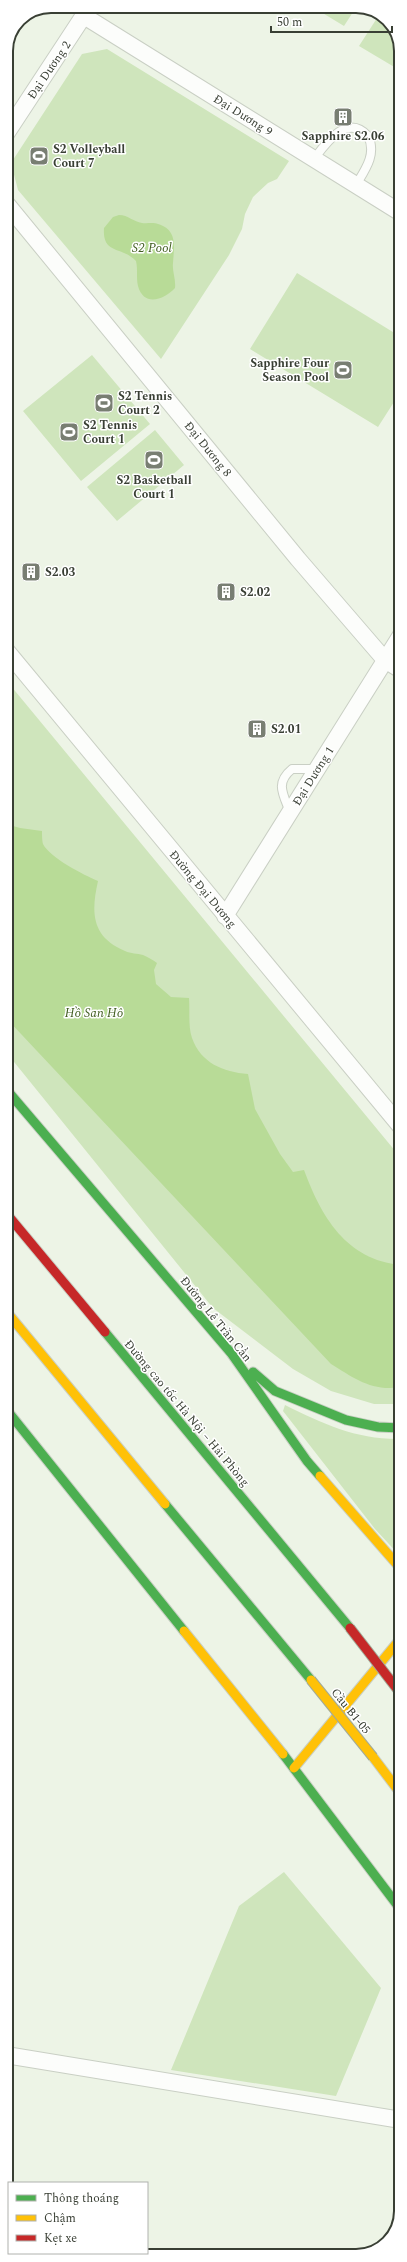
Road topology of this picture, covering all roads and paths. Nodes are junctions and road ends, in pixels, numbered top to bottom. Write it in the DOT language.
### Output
graph roads {
  1 [pos="86,13"];
  2 [pos="90,13"];
  3 [pos="13,123"];
  4 [pos="314,159"];
  5 [pos="356,185"];
  6 [pos="394,209"];
  7 [pos="13,212"];
  8 [pos="394,647"];
  9 [pos="13,659"];
  10 [pos="386,660"];
  11 [pos="394,665"];
  12 [pos="317,769"];
  13 [pos="290,812"];
  14 [pos="224,916"];
  15 [pos="13,1097"];
  16 [pos="394,1119"];
  17 [pos="13,1221"];
  18 [pos="13,1319"];
  19 [pos="231,1353"];
  20 [pos="13,1418"];
  21 [pos="394,1428"];
  22 [pos="394,1561"];
  23 [pos="394,1647"];
  24 [pos="390,1652"];
  25 [pos="394,1652"];
  26 [pos="394,1685"];
  27 [pos="294,1768"];
  28 [pos="394,1785"];
  29 [pos="394,1901"];
  30 [pos="13,2056"];
  31 [pos="394,2119"];
  1 -- 3 [label="street, Đại Dương 2"];
  2 -- 4 [label="street, Đại Dương 9"];
  4 -- 5 [label="street, Đại Dương 9"];
  4 -- 5 [label="lane"];
  5 -- 6 [label="street, Đại Dương 9"];
  7 -- 10 [label="street, Đại Dương 8"];
  8 -- 10 [label="street, Đại Dương 1"];
  9 -- 14 [label="street, Đường Đại Dương"];
  10 -- 11 [label="street, Đại Dương 8"];
  10 -- 12 [label="street, Đại Dương 1"];
  12 -- 13 [label="street, Đại Dương 1"];
  12 -- 13 [label="lane"];
  13 -- 14 [label="street, Đại Dương 1"];
  14 -- 16 [label="street, Đường Đại Dương"];
  15 -- 19 [label="main road, Đường Lê Trần Cẩn"];
  17 -- 26 [label="main road, Đường cao tốc Hà Nội – Hải Phòng, bridge"];
  18 -- 28 [label="main road, Cầu B1-05, bridge"];
  19 -- 21 [label="main road"];
  19 -- 22 [label="main road, Đường Lê Trần Cẩn"];
  20 -- 27 [label="main road"];
  23 -- 24 [label="main road"];
  24 -- 25 [label="main road"];
  24 -- 27 [label="main road"];
  27 -- 29 [label="main road"];
  30 -- 31 [label="street"];
}
